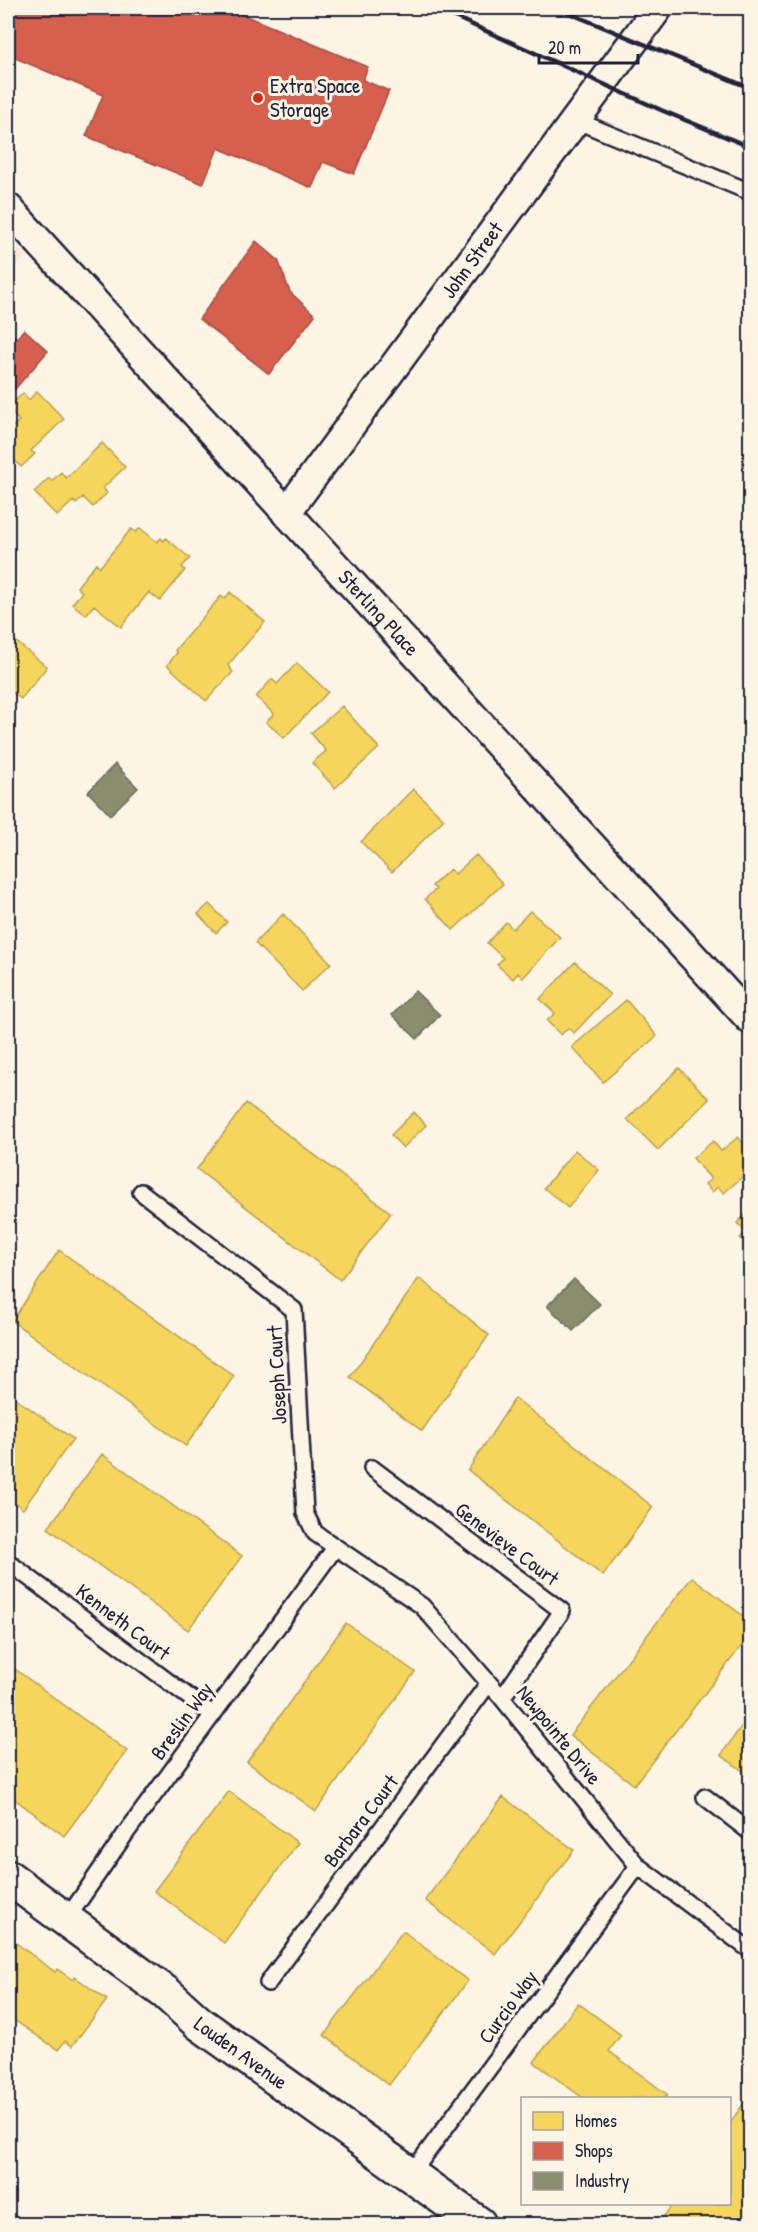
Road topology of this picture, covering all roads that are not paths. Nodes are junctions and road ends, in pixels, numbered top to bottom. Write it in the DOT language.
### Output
graph roads {
  1 [pos="658,8"];
  2 [pos="575,120"];
  3 [pos="750,192"];
  4 [pos="8,208"];
  5 [pos="286,513"];
  6 [pos="750,1019"];
  7 [pos="141,1192"];
  8 [pos="372,1468"];
  9 [pos="335,1548"];
  10 [pos="8,1562"];
  11 [pos="488,1684"];
  12 [pos="502,1698"];
  13 [pos="213,1715"];
  14 [pos="705,1797"];
  15 [pos="750,1832"];
  16 [pos="638,1866"];
  17 [pos="8,1877"];
  18 [pos="66,1920"];
  19 [pos="750,1950"];
  20 [pos="268,1983"];
  21 [pos="411,2174"];
  22 [pos="479,2224"];
  1 -- 2 [label="street, John Street"];
  2 -- 3 [label="lane"];
  2 -- 5 [label="street, John Street"];
  4 -- 5 [label="street, Sterling Place"];
  5 -- 6 [label="street, Sterling Place"];
  7 -- 9 [label="lane, Joseph Court"];
  8 -- 12 [label="lane, Genevieve Court"];
  9 -- 11 [label="lane, Newpointe Drive"];
  9 -- 13 [label="lane, Breslin Way"];
  10 -- 13 [label="lane, Kenneth Court"];
  11 -- 12 [label="lane, Newpointe Drive"];
  11 -- 20 [label="lane, Barbara Court"];
  12 -- 16 [label="lane, Newpointe Drive"];
  13 -- 18 [label="lane, Breslin Way"];
  14 -- 15 [label="lane"];
  16 -- 19 [label="lane, Newpointe Drive"];
  16 -- 21 [label="lane, Curcio Way"];
  17 -- 18 [label="street, Louden Avenue"];
  18 -- 21 [label="street, Louden Avenue"];
  21 -- 22 [label="street, Louden Avenue"];
}
